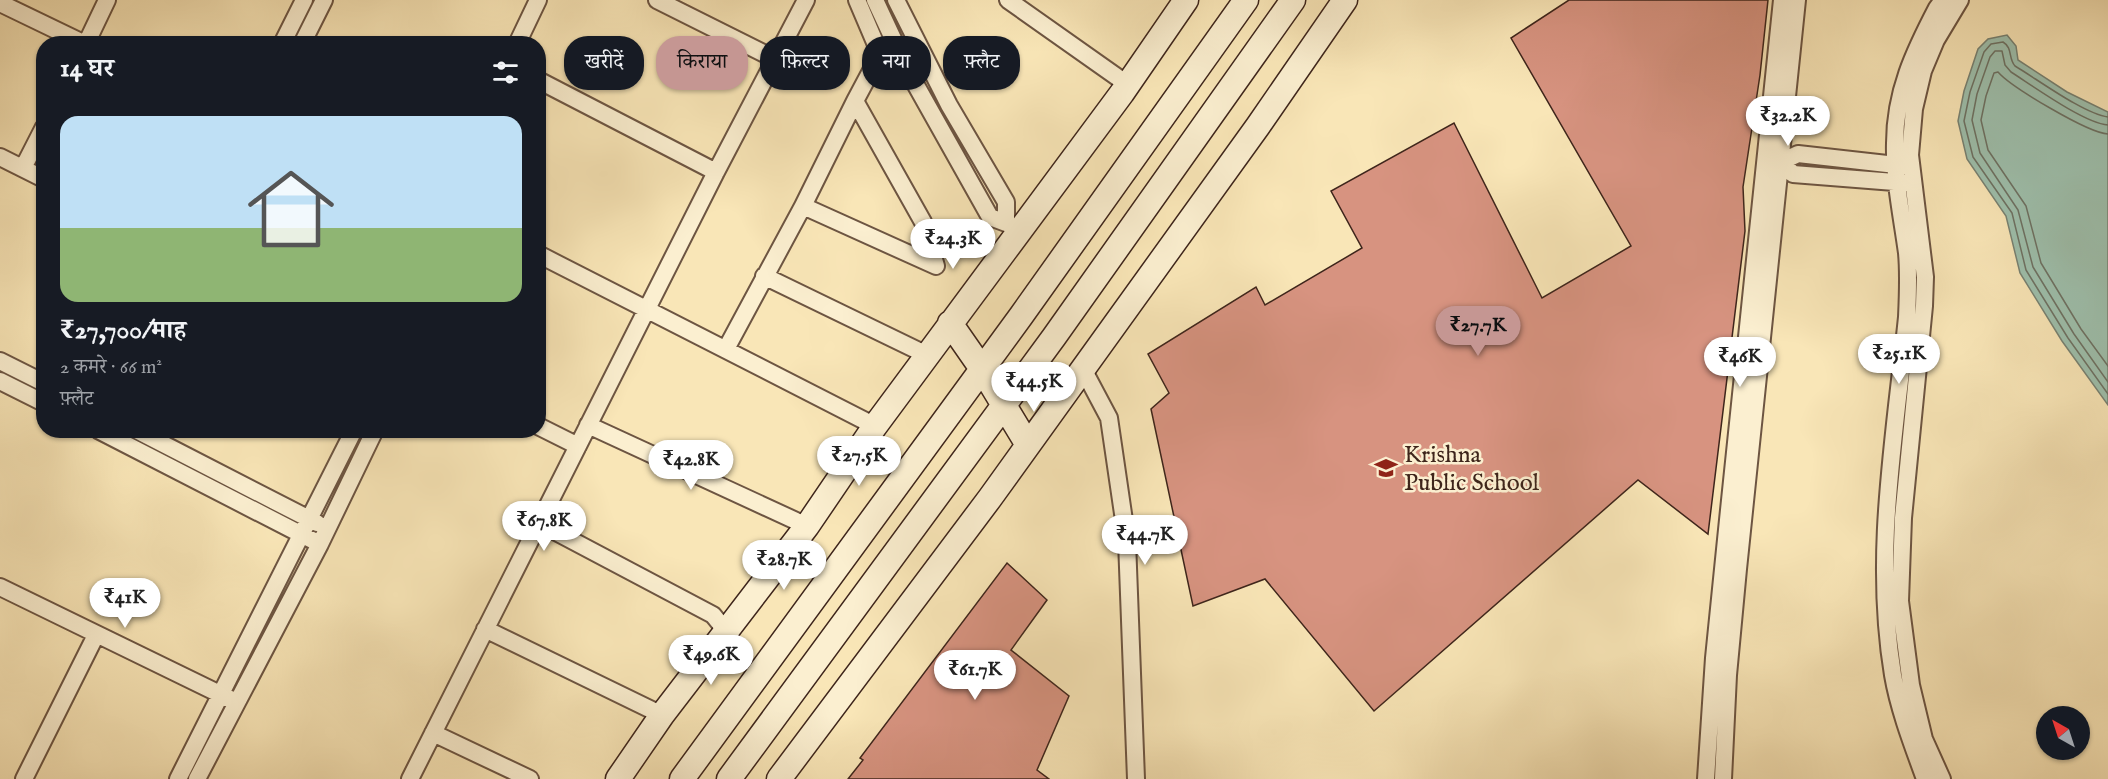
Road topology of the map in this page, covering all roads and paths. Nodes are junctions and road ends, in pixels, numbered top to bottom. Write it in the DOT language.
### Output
graph roads {
  1 [pos="107,0"];
  2 [pos="304,0"];
  3 [pos="324,0"];
  4 [pos="538,0"];
  5 [pos="657,0"];
  6 [pos="806,0"];
  7 [pos="857,0"];
  8 [pos="875,0"];
  9 [pos="896,0"];
  10 [pos="1008,0"];
  11 [pos="1186,0"];
  12 [pos="1246,0"];
  13 [pos="1293,0"];
  14 [pos="1345,0"];
  15 [pos="1782,0"];
  16 [pos="1797,0"];
  17 [pos="1943,0"];
  18 [pos="1959,0"];
  19 [pos="0,3"];
  20 [pos="68,36"];
  21 [pos="89,36"];
  22 [pos="286,36"];
  23 [pos="306,36"];
  24 [pos="521,36"];
  25 [pos="787,36"];
  26 [pos="760,52"];
  27 [pos="546,84"];
  28 [pos="1127,84"];
  29 [pos="760,88"];
  30 [pos="855,100"];
  31 [pos="36,143"];
  32 [pos="0,157"];
  33 [pos="1903,165"];
  34 [pos="1780,166"];
  35 [pos="23,168"];
  36 [pos="716,172"];
  37 [pos="36,174"];
  38 [pos="1897,182"];
  39 [pos="1914,183"];
  40 [pos="803,206"];
  41 [pos="1010,231"];
  42 [pos="546,258"];
  43 [pos="764,276"];
  44 [pos="647,309"];
  45 [pos="950,323"];
  46 [pos="726,349"];
  47 [pos="927,355"];
  48 [pos="0,361"];
  49 [pos="982,369"];
  50 [pos="1083,369"];
  51 [pos="36,379"];
  52 [pos="0,381"];
  53 [pos="36,399"];
  54 [pos="1003,404"];
  55 [pos="588,425"];
  56 [pos="875,426"];
  57 [pos="546,430"];
  58 [pos="115,438"];
  59 [pos="152,438"];
  60 [pos="350,438"];
  61 [pos="371,438"];
  62 [pos="1028,444"];
  63 [pos="578,446"];
  64 [pos="309,519"];
  65 [pos="539,523"];
  66 [pos="807,526"];
  67 [pos="327,528"];
  68 [pos="301,534"];
  69 [pos="320,544"];
  70 [pos="0,587"];
  71 [pos="485,629"];
  72 [pos="726,631"];
  73 [pos="96,634"];
  74 [pos="220,694"];
  75 [pos="237,701"];
  76 [pos="662,716"];
  77 [pos="433,733"];
  78 [pos="24,779"];
  79 [pos="178,779"];
  80 [pos="197,779"];
  81 [pos="410,779"];
  82 [pos="530,779"];
  83 [pos="618,779"];
  84 [pos="682,779"];
  85 [pos="729,779"];
  86 [pos="779,779"];
  87 [pos="1136,779"];
  88 [pos="1706,779"];
  89 [pos="1723,779"];
  90 [pos="1925,779"];
  91 [pos="1942,779"];
  1 -- 21 [label="street"];
  2 -- 22 [label="street"];
  3 -- 23 [label="street"];
  4 -- 24 [label="street"];
  5 -- 26 [label="street"];
  6 -- 25 [label="street"];
  7 -- 30 [label="street"];
  8 -- 41 [label="street"];
  9 -- 41 [label="street"];
  10 -- 28 [label="street"];
  11 -- 28 [label="street"];
  12 -- 49 [label="street"];
  13 -- 54 [label="street"];
  14 -- 50 [label="street"];
  15 -- 34 [label="street"];
  16 -- 34 [label="street"];
  17 -- 33 [label="street"];
  18 -- 33 [label="street"];
  19 -- 20 [label="street"];
  27 -- 36 [label="street"];
  28 -- 41 [label="street"];
  29 -- 36 [label="street"];
  30 -- 40 [label="street"];
  30 -- 40 [label="street"];
  31 -- 35 [label="street"];
  32 -- 35 [label="street"];
  33 -- 34 [label="street"];
  33 -- 38 [label="street"];
  33 -- 39 [label="street"];
  34 -- 38 [label="street"];
  34 -- 88 [label="street"];
  34 -- 89 [label="street"];
  35 -- 37 [label="street"];
  36 -- 44 [label="street"];
  38 -- 39 [label="street"];
  38 -- 90 [label="street"];
  39 -- 91 [label="street"];
  40 -- 43 [label="street"];
  41 -- 45 [label="street"];
  42 -- 44 [label="street"];
  43 -- 46 [label="street"];
  43 -- 47 [label="street"];
  44 -- 46 [label="street"];
  44 -- 55 [label="street"];
  45 -- 47 [label="street"];
  45 -- 49 [label="street"];
  46 -- 56 [label="street"];
  47 -- 56 [label="street"];
  48 -- 51 [label="street"];
  49 -- 54 [label="street"];
  49 -- 84 [label="street"];
  50 -- 62 [label="street"];
  50 -- 87 [label="street"];
  52 -- 53 [label="street"];
  54 -- 62 [label="street"];
  54 -- 85 [label="street"];
  55 -- 63 [label="street"];
  55 -- 66 [label="street"];
  56 -- 66 [label="street"];
  57 -- 63 [label="street"];
  58 -- 68 [label="street"];
  59 -- 64 [label="street"];
  60 -- 64 [label="street"];
  61 -- 67 [label="street"];
  62 -- 86 [label="street"];
  63 -- 65 [label="street"];
  64 -- 67 [label="street"];
  64 -- 68 [label="street"];
  65 -- 71 [label="street"];
  65 -- 72 [label="street"];
  66 -- 72 [label="street"];
  67 -- 69 [label="street"];
  68 -- 69 [label="street"];
  68 -- 74 [label="street"];
  69 -- 75 [label="street"];
  70 -- 73 [label="street"];
  71 -- 76 [label="street"];
  71 -- 77 [label="street"];
  72 -- 76 [label="street"];
  73 -- 74 [label="street"];
  73 -- 78 [label="street"];
  74 -- 75 [label="street"];
  74 -- 79 [label="street"];
  75 -- 80 [label="street"];
  76 -- 83 [label="street"];
  77 -- 81 [label="street"];
  77 -- 82 [label="street"];
}
